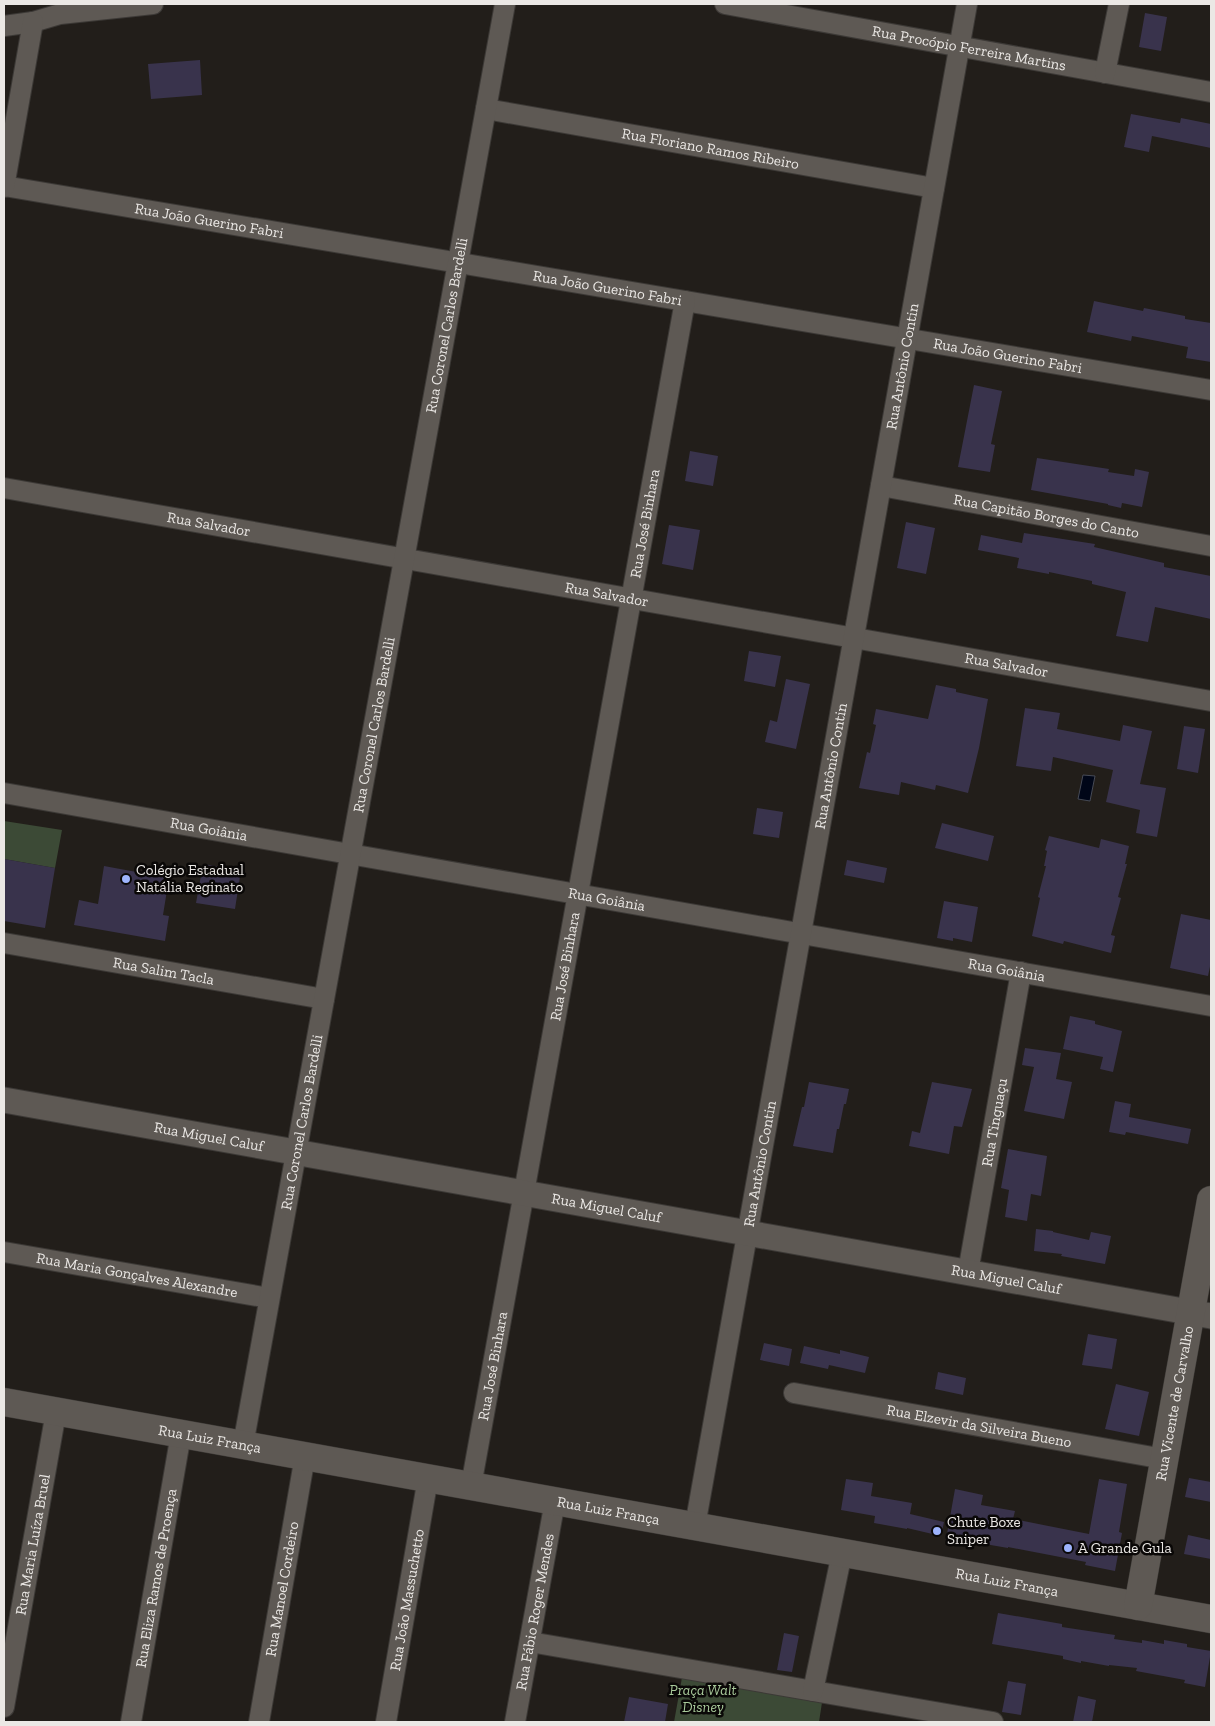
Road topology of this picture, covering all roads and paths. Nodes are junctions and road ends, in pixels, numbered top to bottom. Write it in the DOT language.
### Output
graph roads {
  1 [pos="153,4"];
  2 [pos="505,4"];
  3 [pos="725,4"];
  4 [pos="967,4"];
  5 [pos="1119,4"];
  6 [pos="33,22"];
  7 [pos="4,26"];
  8 [pos="959,46"];
  9 [pos="1105,73"];
  10 [pos="1211,92"];
  11 [pos="486,109"];
  12 [pos="4,187"];
  13 [pos="934,188"];
  14 [pos="458,263"];
  15 [pos="685,301"];
  16 [pos="907,339"];
  17 [pos="1211,390"];
  18 [pos="881,486"];
  19 [pos="4,488"];
  20 [pos="1211,546"];
  21 [pos="404,559"];
  22 [pos="631,599"];
  23 [pos="854,638"];
  24 [pos="1211,701"];
  25 [pos="4,793"];
  26 [pos="350,854"];
  27 [pos="578,894"];
  28 [pos="801,933"];
  29 [pos="4,943"];
  30 [pos="1021,972"];
  31 [pos="324,999"];
  32 [pos="1211,1006"];
  33 [pos="4,1100"];
  34 [pos="296,1152"];
  35 [pos="524,1193"];
  36 [pos="1211,1200"];
  37 [pos="747,1233"];
  38 [pos="4,1252"];
  39 [pos="968,1272"];
  40 [pos="270,1298"];
  41 [pos="1201,1314"];
  42 [pos="794,1393"];
  43 [pos="4,1402"];
  44 [pos="56,1412"];
  45 [pos="181,1434"];
  46 [pos="243,1445"];
  47 [pos="305,1456"];
  48 [pos="1164,1459"];
  49 [pos="428,1478"];
  50 [pos="471,1486"];
  51 [pos="555,1501"];
  52 [pos="695,1526"];
  53 [pos="842,1553"];
  54 [pos="1138,1606"];
  55 [pos="1211,1619"];
  56 [pos="530,1642"];
  57 [pos="813,1691"];
  58 [pos="4,1707"];
  59 [pos="130,1722"];
  60 [pos="259,1722"];
  61 [pos="386,1722"];
  62 [pos="515,1722"];
  63 [pos="993,1722"];
  1 -- 6 [label="street"];
  2 -- 11 [label="street, Rua Coronel Carlos Bardelli"];
  3 -- 8 [label="street, Rua Procópio Ferreira Martins"];
  4 -- 8 [label="street, Rua Antônio Contin"];
  5 -- 9 [label="street"];
  6 -- 7 [label="street"];
  6 -- 12 [label="street"];
  8 -- 9 [label="street, Rua Procópio Ferreira Martins"];
  8 -- 13 [label="street, Rua Antônio Contin"];
  9 -- 10 [label="street, Rua Procópio Ferreira Martins"];
  11 -- 13 [label="street, Rua Floriano Ramos Ribeiro"];
  11 -- 14 [label="street, Rua Coronel Carlos Bardelli"];
  12 -- 14 [label="street, Rua João Guerino Fabri"];
  13 -- 16 [label="street, Rua Antônio Contin"];
  14 -- 15 [label="street, Rua João Guerino Fabri"];
  14 -- 21 [label="street, Rua Coronel Carlos Bardelli"];
  15 -- 16 [label="street, Rua João Guerino Fabri"];
  15 -- 22 [label="street, Rua José Binhara"];
  16 -- 17 [label="street, Rua João Guerino Fabri"];
  16 -- 18 [label="street, Rua Antônio Contin"];
  18 -- 20 [label="street, Rua Capitão Borges do Canto"];
  18 -- 23 [label="street, Rua Antônio Contin"];
  19 -- 21 [label="street, Rua Salvador"];
  21 -- 22 [label="street, Rua Salvador"];
  21 -- 26 [label="street, Rua Coronel Carlos Bardelli"];
  22 -- 23 [label="street, Rua Salvador"];
  22 -- 27 [label="street, Rua José Binhara"];
  23 -- 24 [label="street, Rua Salvador"];
  23 -- 28 [label="street, Rua Antônio Contin"];
  25 -- 26 [label="street, Rua Goiânia"];
  26 -- 27 [label="street, Rua Goiânia"];
  26 -- 31 [label="street, Rua Coronel Carlos Bardelli"];
  27 -- 28 [label="street, Rua Goiânia"];
  27 -- 35 [label="street, Rua José Binhara"];
  28 -- 30 [label="street, Rua Goiânia"];
  28 -- 37 [label="street, Rua Antônio Contin"];
  29 -- 31 [label="street, Rua Salim Tacla"];
  30 -- 32 [label="street, Rua Goiânia"];
  30 -- 39 [label="street, Rua Tinguaçu"];
  31 -- 34 [label="street, Rua Coronel Carlos Bardelli"];
  33 -- 34 [label="street, Rua Miguel Caluf"];
  34 -- 35 [label="street, Rua Miguel Caluf"];
  34 -- 40 [label="street, Rua Coronel Carlos Bardelli"];
  35 -- 37 [label="street, Rua Miguel Caluf"];
  35 -- 50 [label="street, Rua José Binhara"];
  36 -- 41 [label="main road, Rua Vicente de Carvalho"];
  37 -- 39 [label="street, Rua Miguel Caluf"];
  37 -- 52 [label="street, Rua Antônio Contin"];
  38 -- 40 [label="street, Rua Maria Gonçalves Alexandre"];
  39 -- 41 [label="street, Rua Miguel Caluf"];
  40 -- 46 [label="street, Rua Coronel Carlos Bardelli"];
  41 -- 48 [label="main road, Rua Vicente de Carvalho"];
  42 -- 48 [label="street, Rua Elzevir da Silveira Bueno"];
  43 -- 44 [label="main road, Rua Luiz França"];
  44 -- 45 [label="main road, Rua Luiz França"];
  44 -- 58 [label="street, Rua Maria Luíza Bruel"];
  45 -- 46 [label="main road, Rua Luiz França"];
  45 -- 59 [label="street, Rua Eliza Ramos de Proença"];
  46 -- 47 [label="main road, Rua Luiz França"];
  47 -- 49 [label="main road, Rua Luiz França"];
  47 -- 60 [label="street, Rua Manoel Cordeiro"];
  48 -- 54 [label="main road, Rua Vicente de Carvalho"];
  49 -- 50 [label="main road, Rua Luiz França"];
  49 -- 61 [label="street, Rua João Massuchetto"];
  50 -- 51 [label="main road, Rua Luiz França"];
  51 -- 52 [label="main road, Rua Luiz França"];
  51 -- 56 [label="street, Rua Fábio Roger Mendes"];
  52 -- 53 [label="main road, Rua Luiz França"];
  53 -- 54 [label="main road, Rua Luiz França"];
  53 -- 57 [label="street"];
  54 -- 55 [label="main road, Rua Luiz França"];
  56 -- 57 [label="street"];
  56 -- 62 [label="street, Rua Fábio Roger Mendes"];
  57 -- 63 [label="street"];
}
